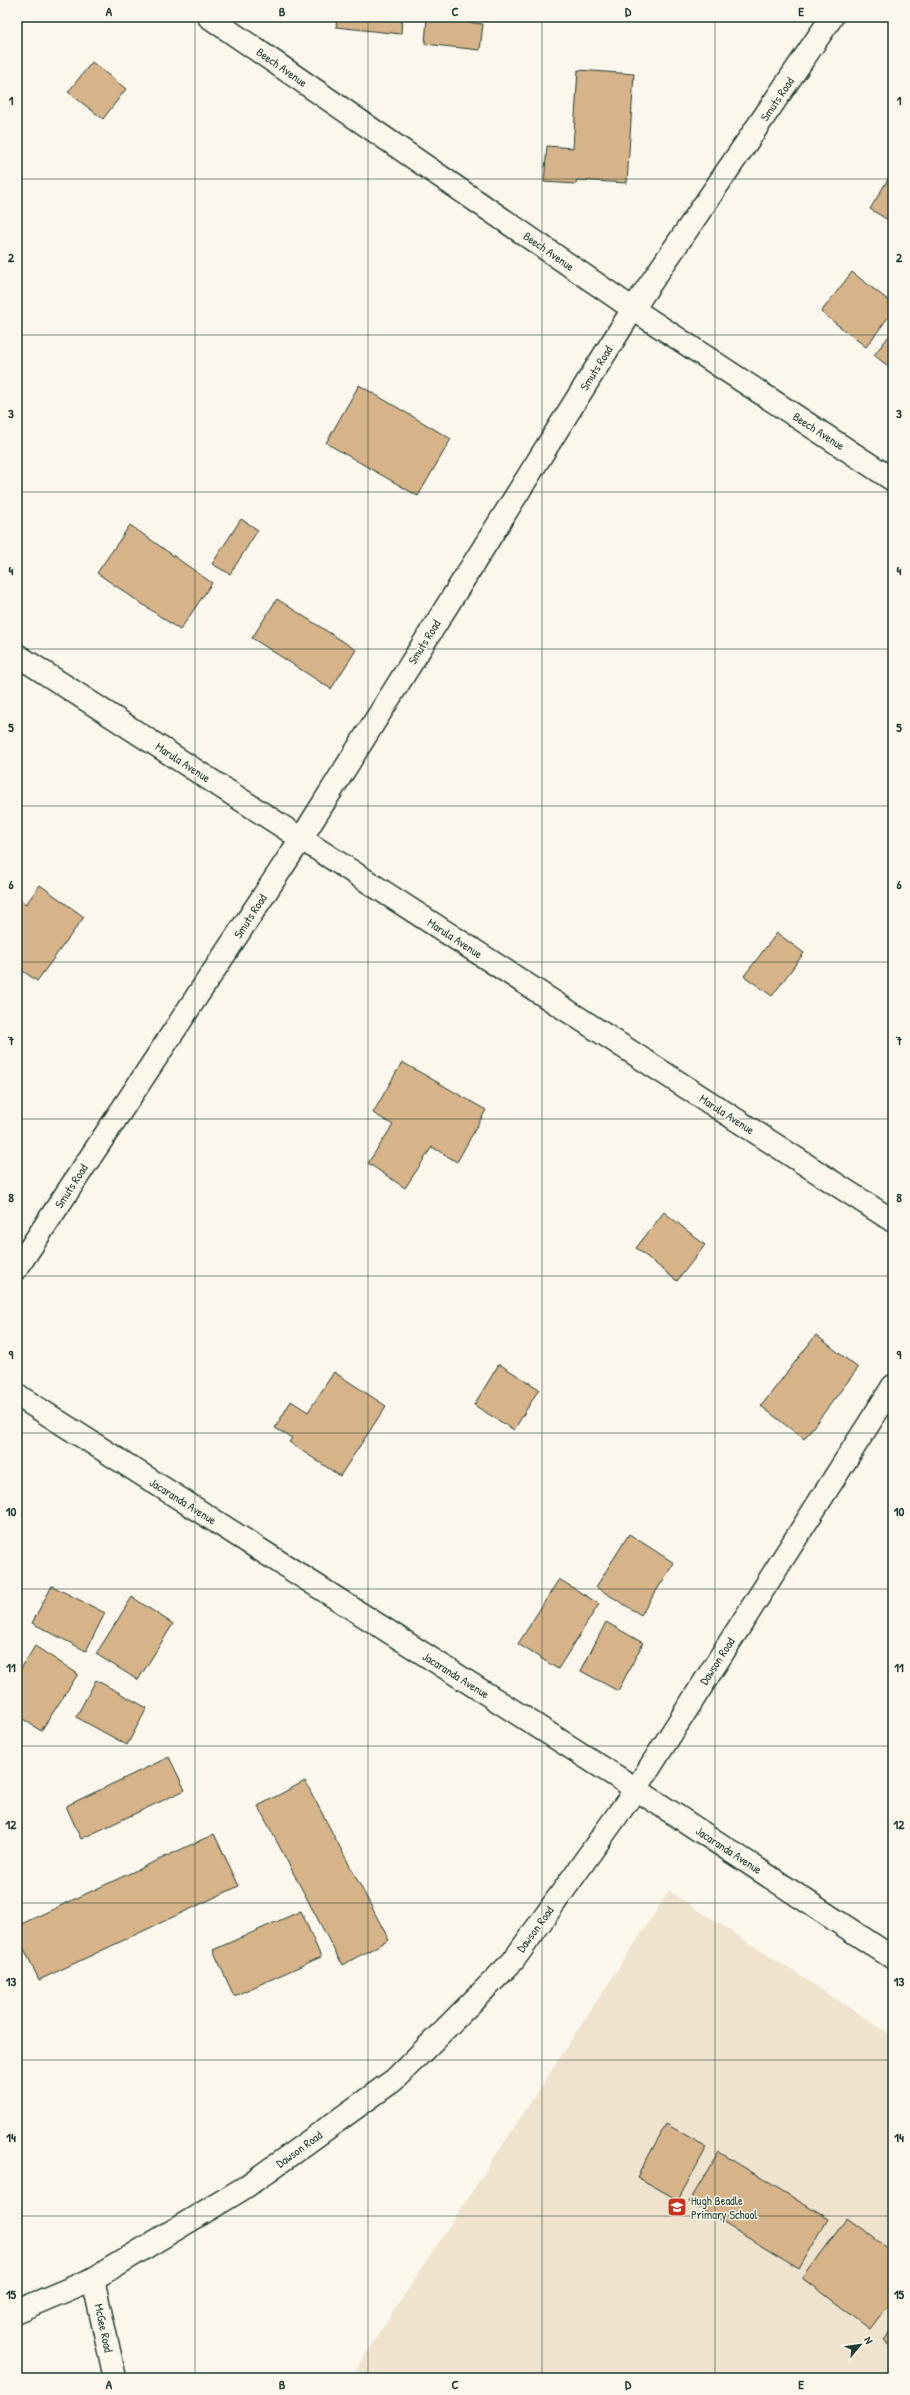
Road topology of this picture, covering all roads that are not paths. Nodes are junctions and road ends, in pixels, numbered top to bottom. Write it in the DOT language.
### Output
graph roads {
  1 [pos="209,17"];
  2 [pos="832,17"];
  3 [pos="633,309"];
  4 [pos="893,480"];
  5 [pos="17,655"];
  6 [pos="300,839"];
  7 [pos="893,1221"];
  8 [pos="17,1268"];
  9 [pos="893,1386"];
  10 [pos="17,1396"];
  11 [pos="636,1789"];
  12 [pos="893,1958"];
  13 [pos="93,2279"];
  14 [pos="17,2311"];
  15 [pos="115,2378"];
  1 -- 3 [label="street, Beech Avenue"];
  2 -- 3 [label="street, Smuts Road"];
  3 -- 4 [label="street, Beech Avenue"];
  3 -- 6 [label="street, Smuts Road"];
  5 -- 6 [label="street, Marula Avenue"];
  6 -- 7 [label="street, Marula Avenue"];
  6 -- 8 [label="street, Smuts Road"];
  9 -- 11 [label="street, Dawson Road"];
  10 -- 11 [label="street, Jacaranda Avenue"];
  11 -- 12 [label="street, Jacaranda Avenue"];
  11 -- 13 [label="street, Dawson Road"];
  13 -- 14 [label="street, Dawson Road"];
  13 -- 15 [label="street, McGee Road"];
}
